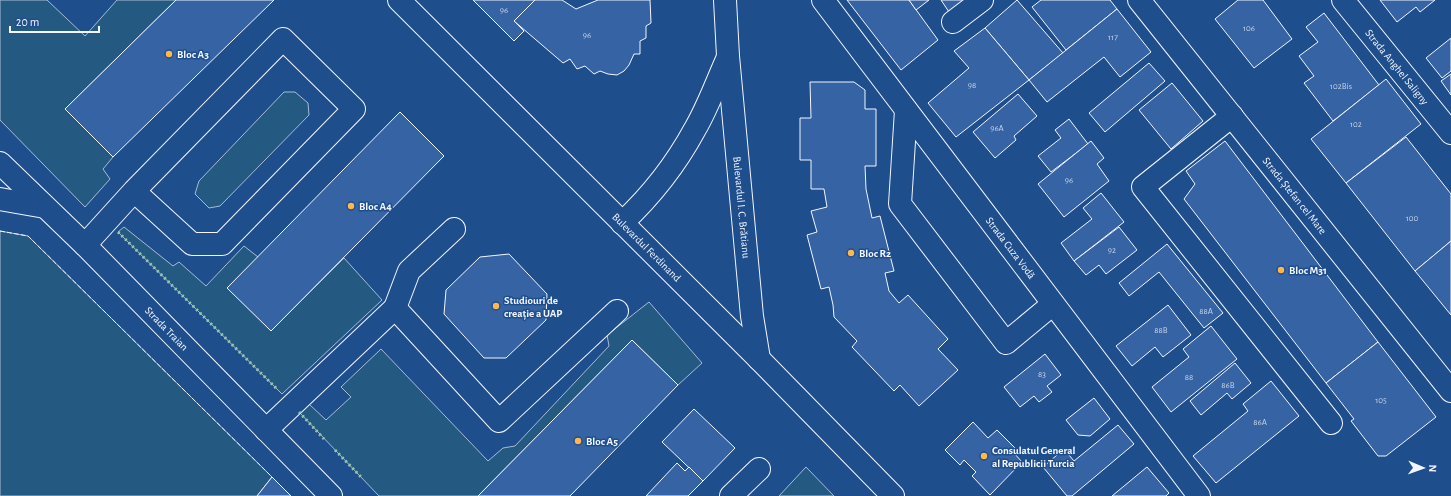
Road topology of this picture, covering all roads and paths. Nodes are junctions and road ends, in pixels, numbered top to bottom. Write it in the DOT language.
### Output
graph roads {
  1 [pos="399,0"];
  2 [pos="725,0"];
  3 [pos="822,0"];
  4 [pos="982,0"];
  5 [pos="1139,0"];
  6 [pos="1343,0"];
  7 [pos="953,22"];
  8 [pos="728,56"];
  9 [pos="906,110"];
  10 [pos="1232,116"];
  11 [pos="1451,133"];
  12 [pos="0,163"];
  13 [pos="134,191"];
  14 [pos="0,199"];
  15 [pos="45,207"];
  16 [pos="622,223"];
  17 [pos="454,229"];
  18 [pos="85,245"];
  19 [pos="1053,304"];
  20 [pos="395,308"];
  21 [pos="617,311"];
  22 [pos="759,359"];
  23 [pos="1451,391"];
  24 [pos="1331,423"];
  25 [pos="266,430"];
  26 [pos="760,469"];
  27 [pos="331,496"];
  28 [pos="731,496"];
  29 [pos="893,496"];
  30 [pos="1199,496"];
  1 -- 16 [label="street, Bulevardul Ferdinand"];
  2 -- 8 [label="street, Bulevardul I. C. Brătianu"];
  3 -- 9 [label="street, Strada Cuza Vodă"];
  4 -- 7 [label="street"];
  5 -- 10 [label="street, Strada Ștefan cel Mare"];
  6 -- 11 [label="street, Strada Anghel Saligny"];
  8 -- 16 [label="street, Bulevardul I. C. Brătianu"];
  8 -- 22 [label="street, Bulevardul I. C. Brătianu"];
  9 -- 19 [label="street, Strada Cuza Vodă"];
  9 -- 19 [label="street"];
  10 -- 23 [label="street, Strada Ștefan cel Mare"];
  10 -- 24 [label="street"];
  12 -- 15 [label="street, Strada Traian"];
  13 -- 13 [label="street"];
  13 -- 18 [label="street"];
  14 -- 15 [label="street"];
  15 -- 18 [label="street, Strada Traian"];
  16 -- 22 [label="street, Bulevardul Ferdinand"];
  17 -- 20 [label="street"];
  18 -- 25 [label="street, Strada Traian"];
  19 -- 30 [label="street, Strada Cuza Vodă"];
  20 -- 21 [label="street"];
  20 -- 25 [label="street"];
  22 -- 29 [label="street, Bulevardul Ferdinand"];
  25 -- 27 [label="street, Strada Traian"];
  26 -- 28 [label="street"];
}
